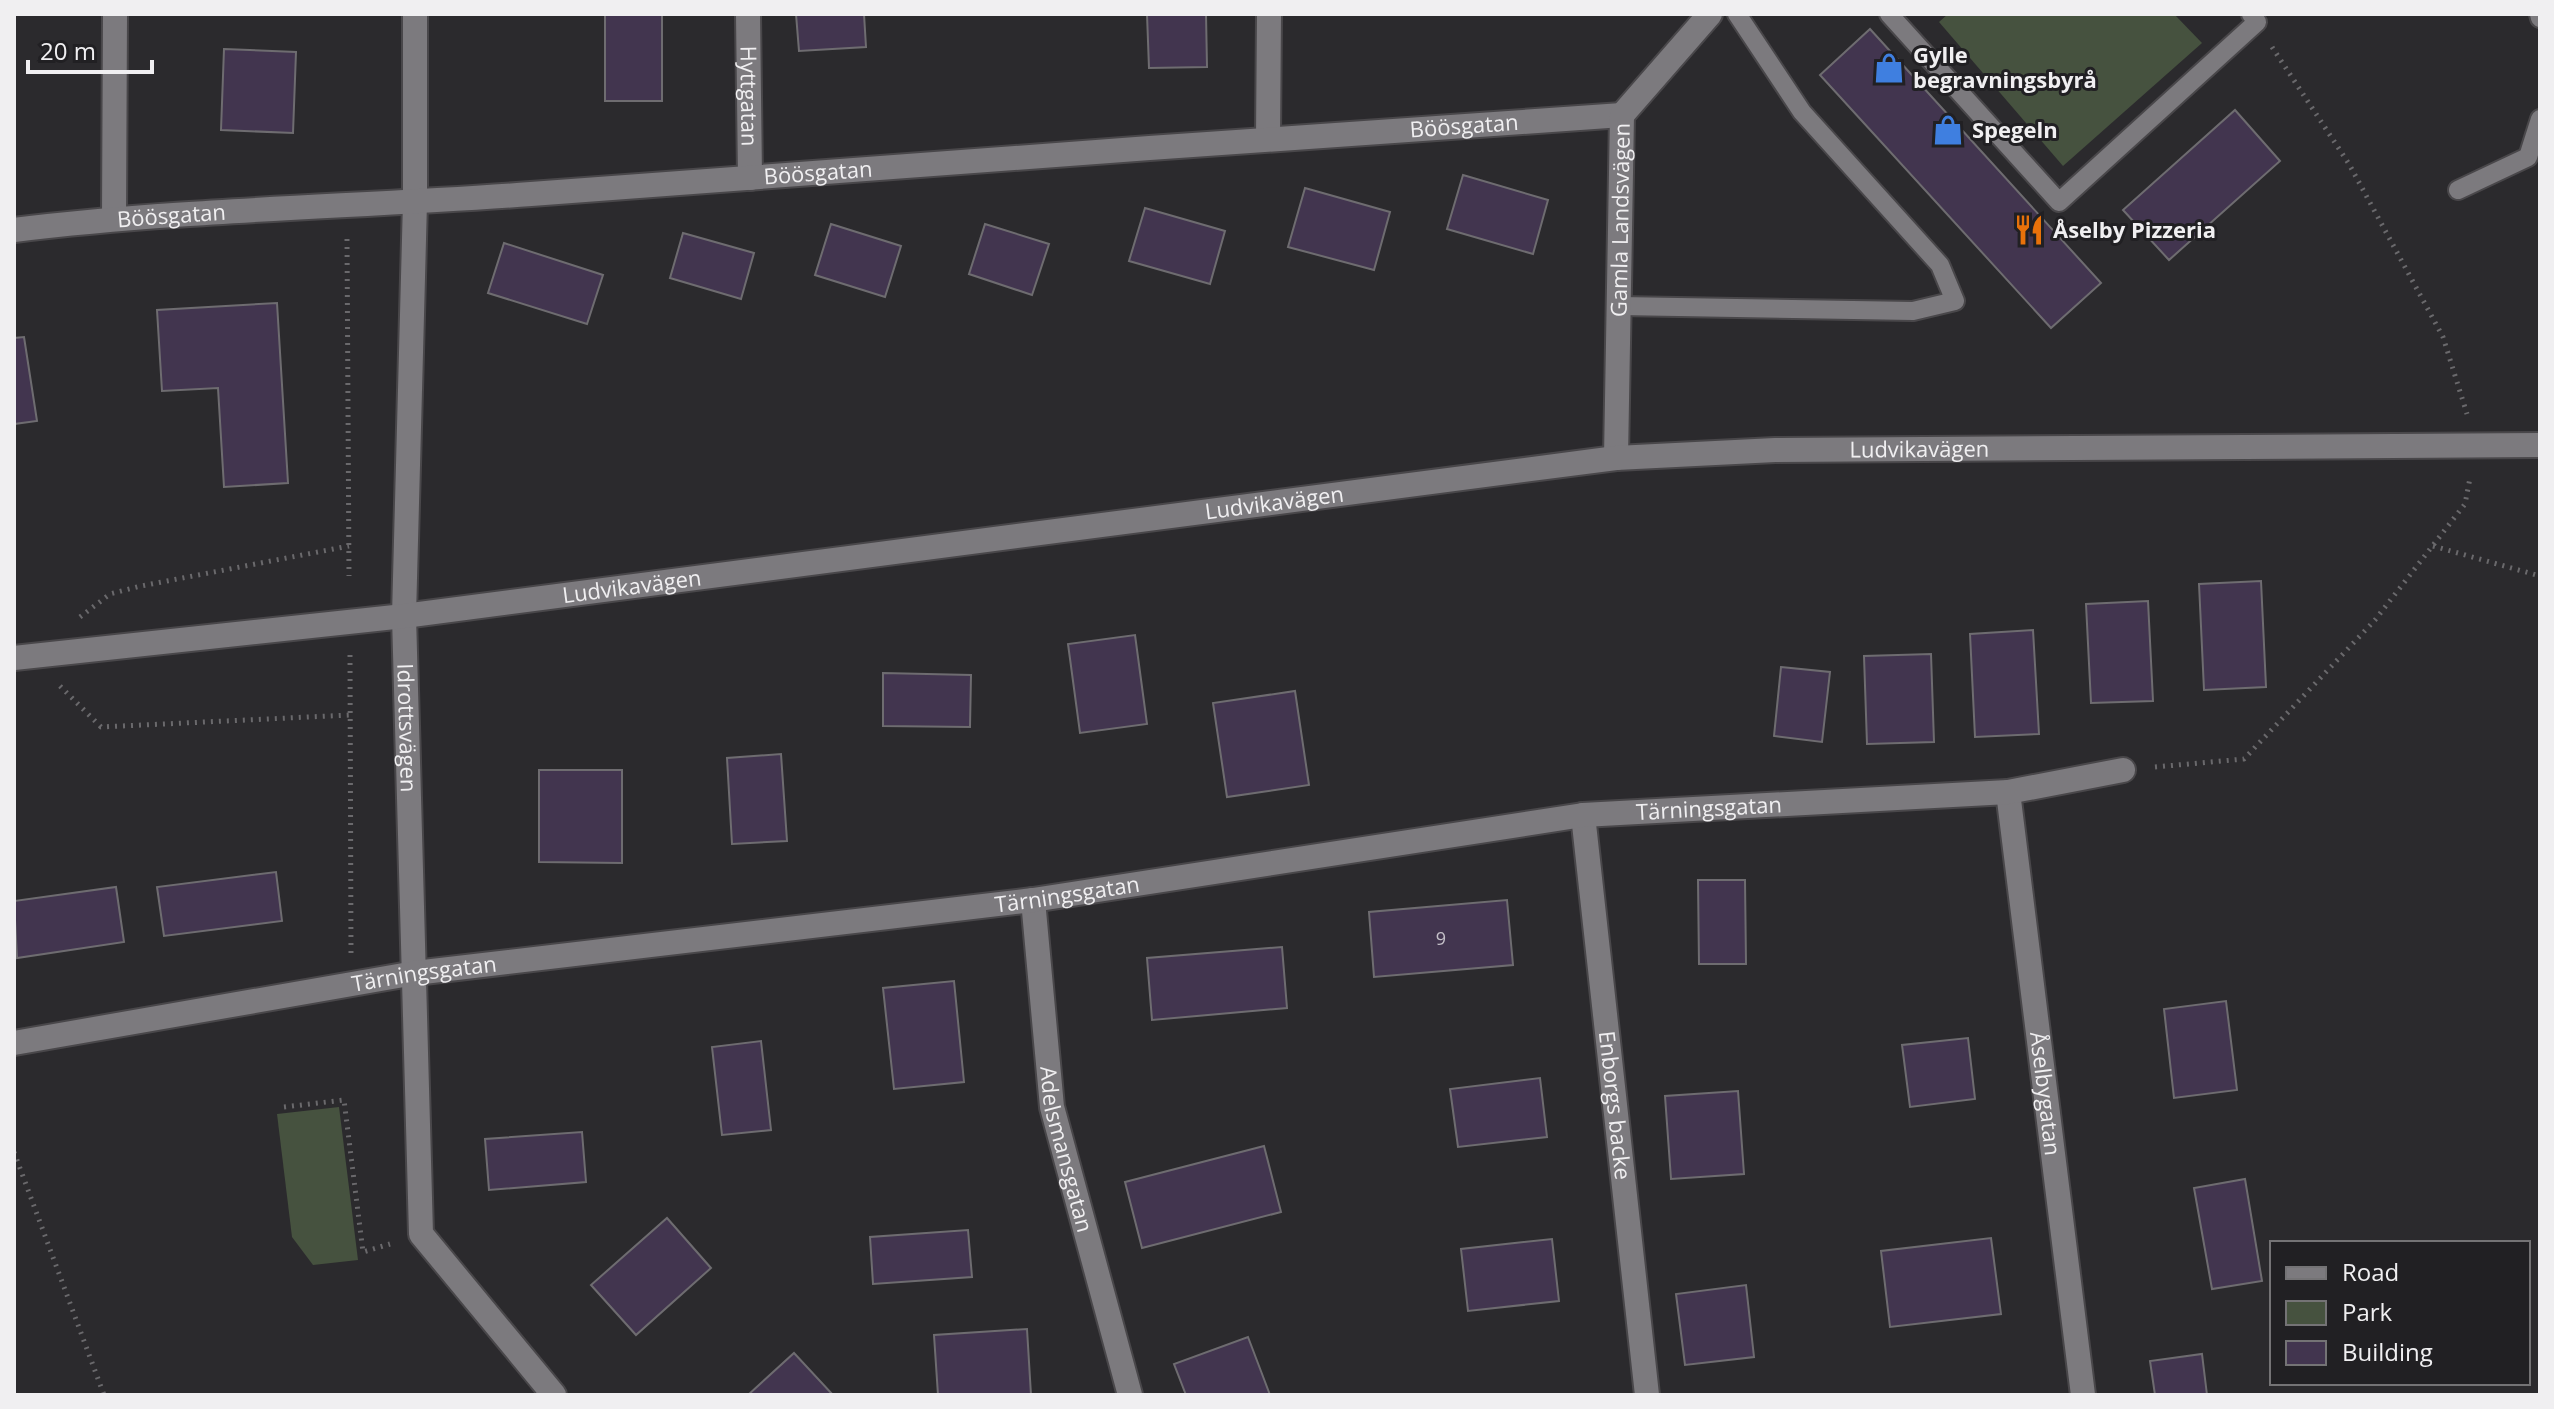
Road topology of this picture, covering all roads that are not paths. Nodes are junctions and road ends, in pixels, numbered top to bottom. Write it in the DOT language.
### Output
graph roads {
  1 [pos="115,14"];
  2 [pos="415,14"];
  3 [pos="748,14"];
  4 [pos="1269,14"];
  5 [pos="1710,14"];
  6 [pos="1737,14"];
  7 [pos="1889,14"];
  8 [pos="2251,14"];
  9 [pos="1622,115"];
  10 [pos="2540,119"];
  11 [pos="1268,138"];
  12 [pos="750,178"];
  13 [pos="2458,190"];
  14 [pos="415,202"];
  15 [pos="114,217"];
  16 [pos="14,230"];
  17 [pos="1620,306"];
  18 [pos="2540,445"];
  19 [pos="1616,458"];
  20 [pos="404,616"];
  21 [pos="22,657"];
  22 [pos="2123,770"];
  23 [pos="2008,792"];
  24 [pos="1583,815"];
  25 [pos="1033,900"];
  26 [pos="415,973"];
  27 [pos="14,1043"];
  28 [pos="554,1395"];
  29 [pos="1130,1395"];
  30 [pos="1647,1395"];
  31 [pos="2083,1395"];
  1 -- 15 [label="street"];
  2 -- 14 [label="street, Idrottsvägen"];
  3 -- 12 [label="street, Hyttgatan"];
  4 -- 11 [label="street"];
  5 -- 9 [label="street, Gamla Landsvägen"];
  6 -- 17 [label="lane"];
  7 -- 8 [label="lane"];
  9 -- 11 [label="street, Böösgatan"];
  9 -- 17 [label="street, Gamla Landsvägen"];
  10 -- 13 [label="lane"];
  11 -- 12 [label="street, Böösgatan"];
  12 -- 14 [label="street, Böösgatan"];
  14 -- 15 [label="street, Böösgatan"];
  14 -- 20 [label="street, Idrottsvägen"];
  15 -- 16 [label="street, Böösgatan"];
  17 -- 19 [label="street, Gamla Landsvägen"];
  18 -- 19 [label="street, Ludvikavägen"];
  19 -- 20 [label="street, Ludvikavägen"];
  20 -- 21 [label="street, Ludvikavägen"];
  20 -- 26 [label="street, Idrottsvägen"];
  22 -- 23 [label="street, Tärningsgatan"];
  23 -- 24 [label="street, Tärningsgatan"];
  23 -- 31 [label="street, Åselbygatan"];
  24 -- 25 [label="street, Tärningsgatan"];
  24 -- 30 [label="street, Enborgs backe"];
  25 -- 26 [label="street, Tärningsgatan"];
  25 -- 29 [label="street, Adelsmansgatan"];
  26 -- 27 [label="street, Tärningsgatan"];
  26 -- 28 [label="street, Idrottsvägen"];
}
